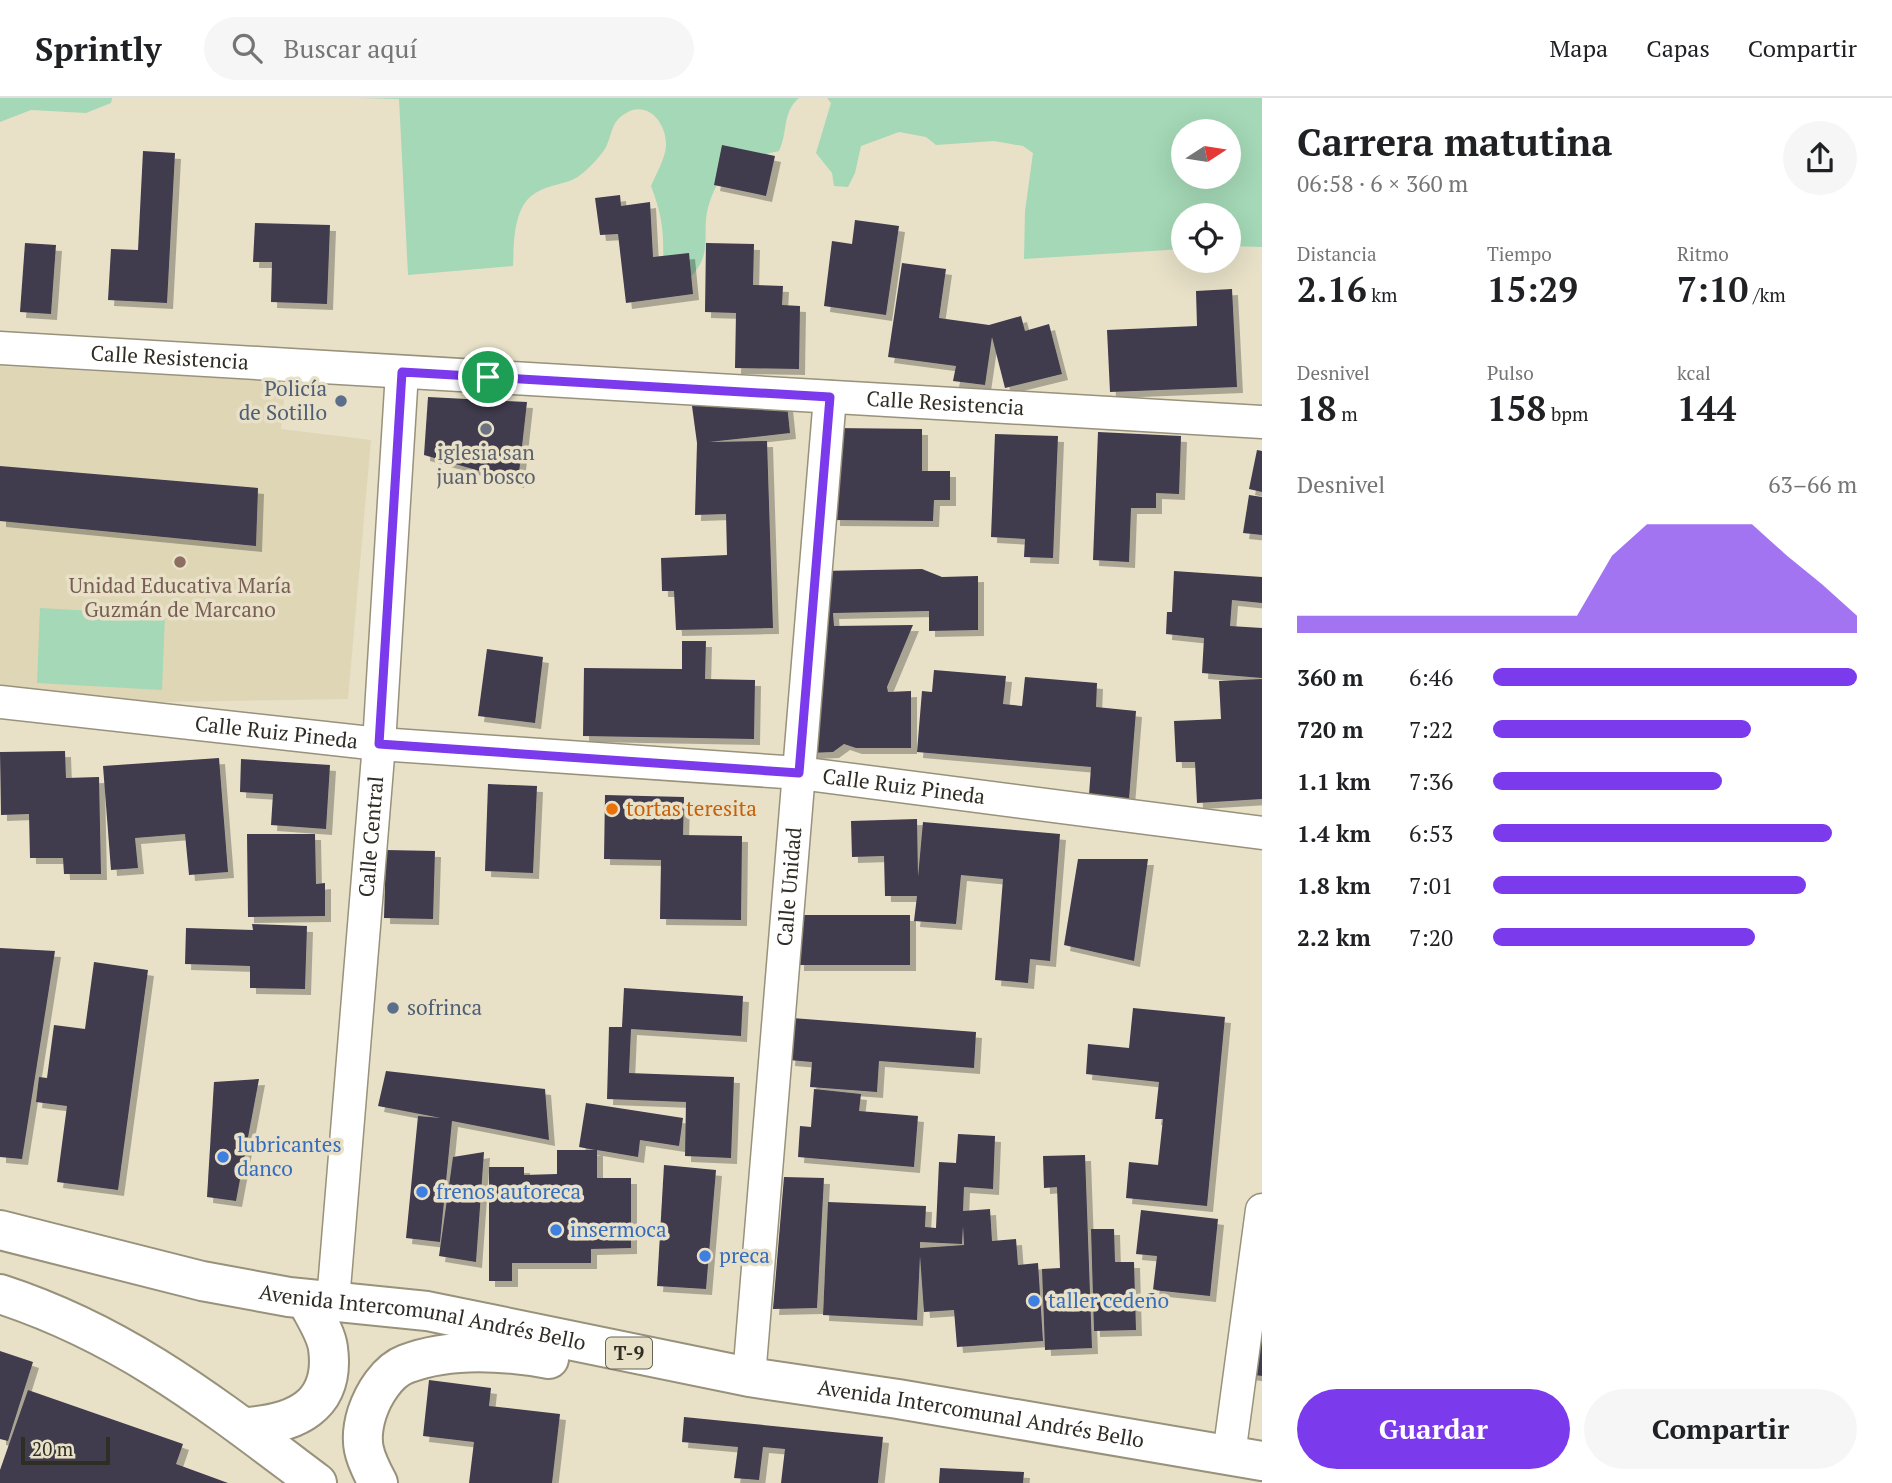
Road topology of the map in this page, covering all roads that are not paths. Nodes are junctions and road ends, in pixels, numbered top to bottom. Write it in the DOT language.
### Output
graph roads {
  1 [pos="0,348"];
  2 [pos="402,372"];
  3 [pos="830,397"];
  4 [pos="1262,422"];
  5 [pos="0,702"];
  6 [pos="379,744"];
  7 [pos="799,773"];
  8 [pos="1262,833"];
  9 [pos="1262,1210"];
  10 [pos="0,1230"];
  11 [pos="0,1294"];
  12 [pos="320,1300"];
  13 [pos="749,1377"];
  14 [pos="244,1427"];
  15 [pos="1245,1458"];
  16 [pos="308,1480"];
  17 [pos="379,1483"];
  1 -- 2 [label="street, Calle Resistencia"];
  2 -- 3 [label="street, Calle Resistencia"];
  2 -- 6 [label="street, Calle Central"];
  3 -- 4 [label="street, Calle Resistencia"];
  3 -- 7 [label="street, Calle Unidad"];
  5 -- 6 [label="street, Calle Ruiz Pineda"];
  6 -- 7 [label="street, Calle Ruiz Pineda"];
  6 -- 12 [label="street, Calle Central"];
  7 -- 8 [label="street, Calle Ruiz Pineda"];
  7 -- 13 [label="street, Calle Unidad"];
  9 -- 15 [label="street"];
  10 -- 12 [label="highway, Avenida Intercomunal Andrés Bello / T-9"];
  11 -- 14 [label="highway"];
  12 -- 13 [label="highway, Avenida Intercomunal Andrés Bello / T-9"];
  12 -- 14 [label="highway"];
  13 -- 15 [label="highway, Avenida Intercomunal Andrés Bello / T-9"];
  13 -- 17 [label="highway, T-9"];
  14 -- 16 [label="highway"];
}
